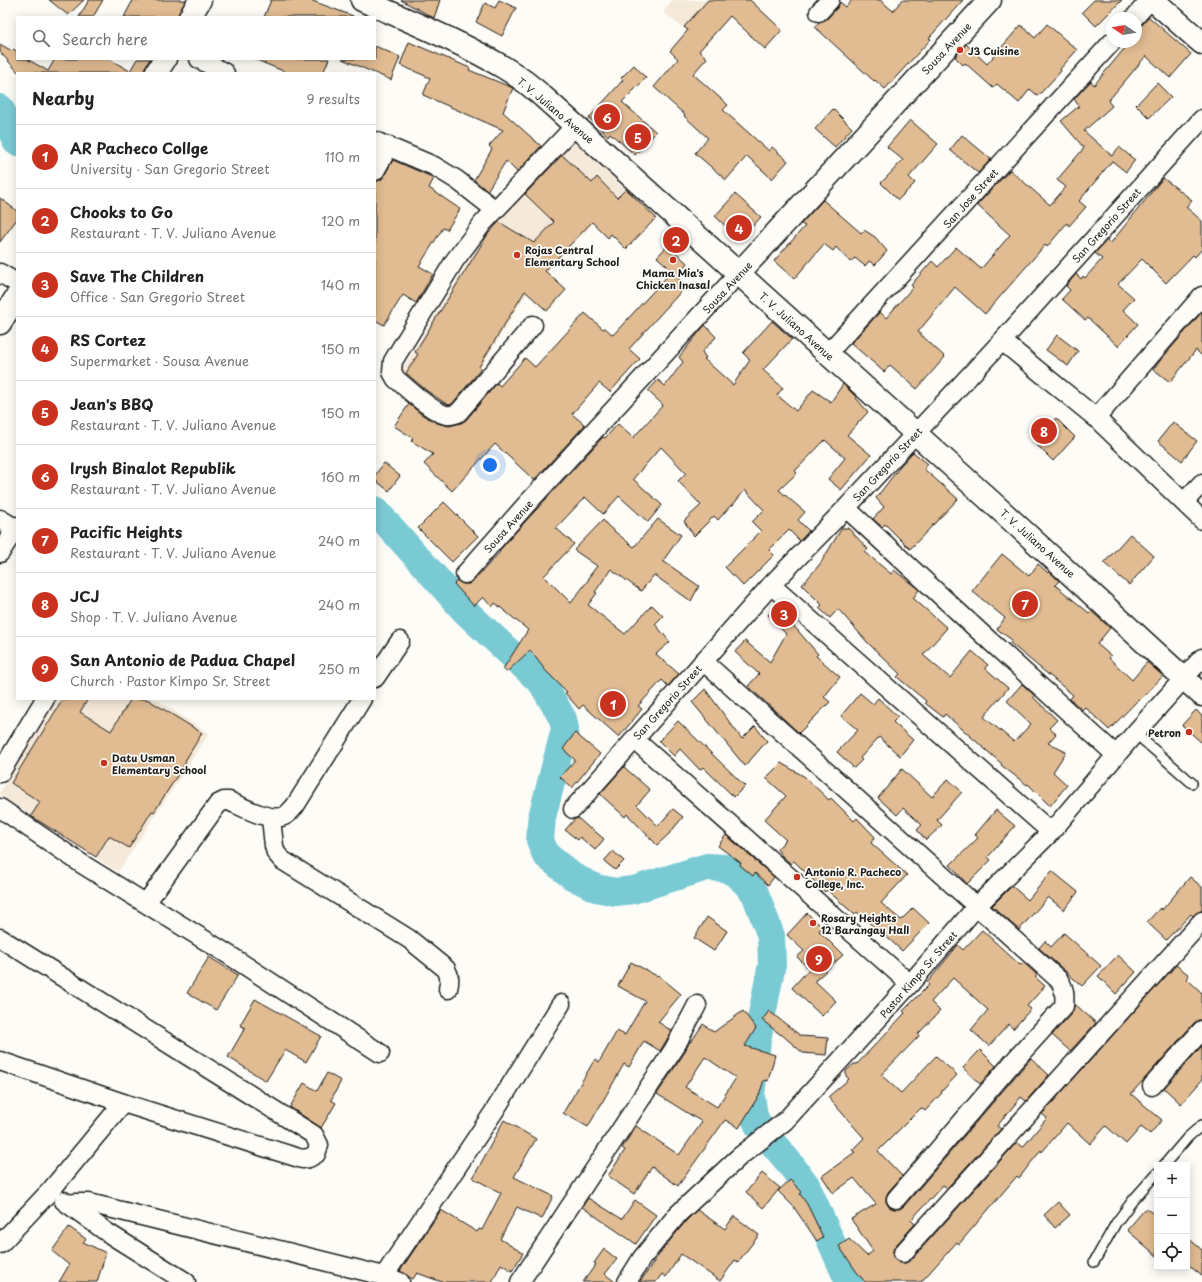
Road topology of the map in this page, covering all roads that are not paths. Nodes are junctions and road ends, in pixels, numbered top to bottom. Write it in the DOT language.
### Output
graph roads {
  1 [pos="200,0"];
  2 [pos="362,0"];
  3 [pos="990,0"];
  4 [pos="1150,0"];
  5 [pos="1153,0"];
  6 [pos="1139,12"];
  7 [pos="191,16"];
  8 [pos="1202,43"];
  9 [pos="1107,48"];
  10 [pos="164,60"];
  11 [pos="201,60"];
  12 [pos="157,72"];
  13 [pos="223,72"];
  14 [pos="1202,119"];
  15 [pos="576,125"];
  16 [pos="382,143"];
  17 [pos="376,167"];
  18 [pos="494,209"];
  19 [pos="0,273"];
  20 [pos="739,273"];
  21 [pos="16,282"];
  22 [pos="1202,296"];
  23 [pos="16,298"];
  24 [pos="0,323"];
  25 [pos="533,325"];
  26 [pos="1002,341"];
  27 [pos="828,353"];
  28 [pos="1096,418"];
  29 [pos="916,433"];
  30 [pos="1202,483"];
  31 [pos="1184,502"];
  32 [pos="846,508"];
  33 [pos="0,519"];
  34 [pos="1202,520"];
  35 [pos="16,527"];
  36 [pos="0,552"];
  37 [pos="465,574"];
  38 [pos="771,585"];
  39 [pos="400,641"];
  40 [pos="1202,658"];
  41 [pos="703,661"];
  42 [pos="376,677"];
  43 [pos="1184,678"];
  44 [pos="1202,695"];
  45 [pos="44,700"];
  46 [pos="361,700"];
  47 [pos="1135,733"];
  48 [pos="634,739"];
  49 [pos="1116,755"];
  50 [pos="0,773"];
  51 [pos="1192,783"];
  52 [pos="0,808"];
  53 [pos="573,809"];
  54 [pos="271,818"];
  55 [pos="1051,832"];
  56 [pos="146,903"];
  57 [pos="977,906"];
  58 [pos="1202,921"];
  59 [pos="0,938"];
  60 [pos="910,984"];
  61 [pos="448,989"];
  62 [pos="561,1004"];
  63 [pos="697,1005"];
  64 [pos="1202,1030"];
  65 [pos="380,1053"];
  66 [pos="0,1061"];
  67 [pos="1152,1086"];
  68 [pos="123,1103"];
  69 [pos="1202,1124"];
  70 [pos="1167,1162"];
  71 [pos="1154,1176"];
  72 [pos="51,1190"];
  73 [pos="896,1199"];
  74 [pos="69,1204"];
  75 [pos="0,1244"];
  76 [pos="903,1253"];
  77 [pos="1094,1262"];
  78 [pos="392,1279"];
  79 [pos="186,1282"];
  80 [pos="520,1282"];
  81 [pos="627,1282"];
  1 -- 7 [label="main road"];
  2 -- 15 [label="main road, T. V. Juliano Avenue"];
  3 -- 20 [label="main road, Sousa Avenue"];
  4 -- 6 [label="street"];
  5 -- 8 [label="main road"];
  9 -- 27 [label="street, San Jose Street"];
  10 -- 12 [label="main road"];
  11 -- 13 [label="street"];
  14 -- 26 [label="street, San Gregorio Street"];
  15 -- 18 [label="street"];
  15 -- 20 [label="main road, T. V. Juliano Avenue"];
  16 -- 17 [label="street"];
  16 -- 18 [label="street"];
  18 -- 25 [label="street"];
  19 -- 21 [label="street"];
  20 -- 27 [label="main road, T. V. Juliano Avenue"];
  20 -- 37 [label="street, Sousa Avenue"];
  22 -- 28 [label="street"];
  23 -- 24 [label="main road"];
  26 -- 28 [label="street"];
  26 -- 29 [label="street, San Gregorio Street"];
  27 -- 29 [label="main road, T. V. Juliano Avenue"];
  28 -- 31 [label="street"];
  29 -- 32 [label="street, San Gregorio Street"];
  29 -- 43 [label="main road, T. V. Juliano Avenue"];
  30 -- 31 [label="street"];
  31 -- 34 [label="street"];
  32 -- 38 [label="street, San Gregorio Street"];
  32 -- 49 [label="street"];
  33 -- 35 [label="street"];
  35 -- 36 [label="street"];
  38 -- 41 [label="street, San Gregorio Street"];
  38 -- 55 [label="street"];
  39 -- 42 [label="street"];
  40 -- 43 [label="street, Pastor Kimpo Sr. Street"];
  41 -- 48 [label="street, San Gregorio Street"];
  41 -- 57 [label="street"];
  43 -- 44 [label="main road, T. V. Juliano Avenue"];
  43 -- 47 [label="street, Pastor Kimpo Sr. Street"];
  45 -- 50 [label="street"];
  46 -- 54 [label="street"];
  47 -- 49 [label="street, Pastor Kimpo Sr. Street"];
  47 -- 51 [label="lane"];
  48 -- 53 [label="street, San Gregorio Street"];
  48 -- 60 [label="street"];
  49 -- 55 [label="street, Pastor Kimpo Sr. Street"];
  52 -- 56 [label="street"];
  54 -- 56 [label="street"];
  54 -- 61 [label="street"];
  55 -- 57 [label="street, Pastor Kimpo Sr. Street"];
  56 -- 65 [label="street"];
  57 -- 60 [label="street, Pastor Kimpo Sr. Street"];
  57 -- 73 [label="street"];
  58 -- 76 [label="street"];
  59 -- 68 [label="street"];
  60 -- 81 [label="street, Pastor Kimpo Sr. Street"];
  62 -- 78 [label="street"];
  63 -- 80 [label="street"];
  64 -- 67 [label="street"];
  66 -- 68 [label="street"];
  68 -- 72 [label="street"];
  69 -- 70 [label="lane"];
  71 -- 77 [label="lane"];
  72 -- 74 [label="street"];
  72 -- 75 [label="street"];
  74 -- 78 [label="street"];
  74 -- 79 [label="street"];
}
